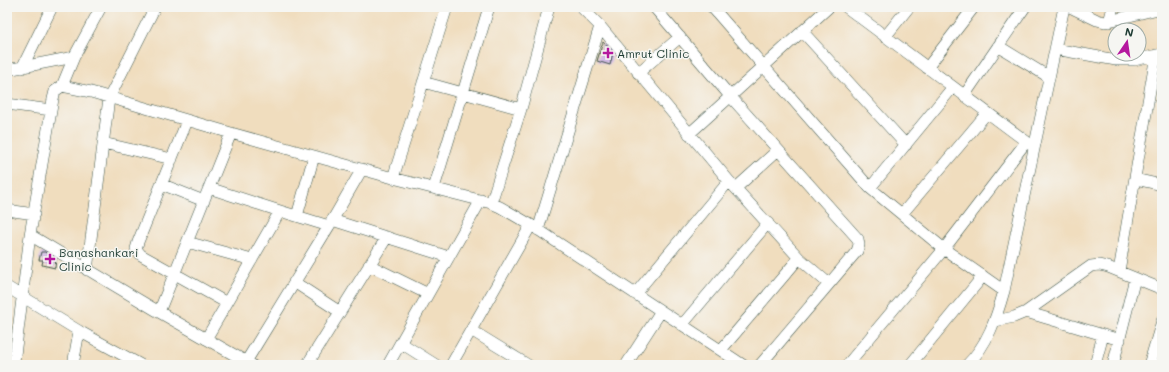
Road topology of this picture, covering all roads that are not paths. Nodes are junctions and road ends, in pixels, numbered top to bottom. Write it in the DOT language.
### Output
graph roads {
  1 [pos="52,7"];
  2 [pos="101,7"];
  3 [pos="155,7"];
  4 [pos="447,7"];
  5 [pos="489,7"];
  6 [pos="549,7"];
  7 [pos="581,7"];
  8 [pos="654,7"];
  9 [pos="712,7"];
  10 [pos="829,7"];
  11 [pos="846,7"];
  12 [pos="909,7"];
  13 [pos="974,7"];
  14 [pos="1025,7"];
  15 [pos="1064,7"];
  16 [pos="1070,7"];
  17 [pos="1113,7"];
  18 [pos="1162,8"];
  19 [pos="859,11"];
  20 [pos="1107,22"];
  21 [pos="1109,22"];
  22 [pos="600,26"];
  23 [pos="802,31"];
  24 [pos="680,37"];
  25 [pos="885,37"];
  26 [pos="998,46"];
  27 [pos="1055,49"];
  28 [pos="1159,55"];
  29 [pos="74,57"];
  30 [pos="763,66"];
  31 [pos="22,68"];
  32 [pos="927,68"];
  33 [pos="7,70"];
  34 [pos="638,73"];
  35 [pos="1049,77"];
  36 [pos="423,82"];
  37 [pos="62,86"];
  38 [pos="953,87"];
  39 [pos="463,93"];
  40 [pos="730,96"];
  41 [pos="964,96"];
  42 [pos="109,98"];
  43 [pos="7,104"];
  44 [pos="521,109"];
  45 [pos="51,110"];
  46 [pos="987,113"];
  47 [pos="187,121"];
  48 [pos="231,134"];
  49 [pos="689,134"];
  50 [pos="103,143"];
  51 [pos="906,145"];
  52 [pos="1030,145"];
  53 [pos="778,150"];
  54 [pos="314,156"];
  55 [pos="172,159"];
  56 [pos="362,169"];
  57 [pos="393,178"];
  58 [pos="1135,179"];
  59 [pos="161,184"];
  60 [pos="732,184"];
  61 [pos="1162,185"];
  62 [pos="209,188"];
  63 [pos="434,188"];
  64 [pos="870,188"];
  65 [pos="204,201"];
  66 [pos="486,201"];
  67 [pos="7,210"];
  68 [pos="280,211"];
  69 [pos="34,214"];
  70 [pos="902,214"];
  71 [pos="297,216"];
  72 [pos="330,223"];
  73 [pos="768,223"];
  74 [pos="534,228"];
  75 [pos="30,235"];
  76 [pos="387,237"];
  77 [pos="187,242"];
  78 [pos="944,249"];
  79 [pos="449,257"];
  80 [pos="799,258"];
  81 [pos="252,260"];
  82 [pos="369,265"];
  83 [pos="87,270"];
  84 [pos="1119,271"];
  85 [pos="174,274"];
  86 [pos="983,276"];
  87 [pos="1135,278"];
  88 [pos="294,282"];
  89 [pos="829,284"];
  90 [pos="7,287"];
  91 [pos="1162,289"];
  92 [pos="1004,291"];
  93 [pos="428,294"];
  94 [pos="634,294"];
  95 [pos="22,296"];
  96 [pos="227,303"];
  97 [pos="661,311"];
  98 [pos="159,312"];
  99 [pos="340,312"];
  100 [pos="1026,312"];
  101 [pos="1162,320"];
  102 [pos="995,321"];
  103 [pos="682,325"];
  104 [pos="471,330"];
  105 [pos="79,331"];
  106 [pos="1103,335"];
  107 [pos="206,339"];
  108 [pos="1120,340"];
  109 [pos="401,343"];
  110 [pos="721,350"];
  111 [pos="12,356"];
  112 [pos="247,364"];
  113 [pos="1153,364"];
  114 [pos="73,365"];
  115 [pos="141,365"];
  116 [pos="307,365"];
  117 [pos="388,365"];
  118 [pos="436,365"];
  119 [pos="451,365"];
  120 [pos="528,365"];
  121 [pos="626,365"];
  122 [pos="742,365"];
  123 [pos="760,365"];
  124 [pos="847,365"];
  125 [pos="910,365"];
  126 [pos="967,365"];
  127 [pos="1095,365"];
  128 [pos="1113,365"];
  1 -- 31 [label="street"];
  2 -- 29 [label="street"];
  3 -- 42 [label="street"];
  4 -- 36 [label="street"];
  5 -- 39 [label="street"];
  6 -- 44 [label="street"];
  7 -- 22 [label="street"];
  8 -- 24 [label="street"];
  9 -- 30 [label="street"];
  10 -- 23 [label="street"];
  11 -- 19 [label="street"];
  12 -- 25 [label="street"];
  13 -- 32 [label="street"];
  14 -- 26 [label="street"];
  15 -- 27 [label="street"];
  16 -- 20 [label="street"];
  17 -- 21 [label="street"];
  18 -- 21 [label="street"];
  19 -- 25 [label="street"];
  22 -- 34 [label="street"];
  22 -- 74 [label="street"];
  23 -- 30 [label="street"];
  23 -- 51 [label="street"];
  24 -- 34 [label="street"];
  24 -- 40 [label="street"];
  25 -- 32 [label="street"];
  26 -- 35 [label="street"];
  26 -- 41 [label="street"];
  27 -- 28 [label="street"];
  27 -- 35 [label="street"];
  28 -- 58 [label="street"];
  29 -- 31 [label="street"];
  29 -- 37 [label="street"];
  30 -- 40 [label="street"];
  30 -- 64 [label="street"];
  31 -- 33 [label="street"];
  32 -- 38 [label="street"];
  34 -- 49 [label="street"];
  35 -- 52 [label="street"];
  36 -- 39 [label="street"];
  36 -- 57 [label="street"];
  37 -- 42 [label="street"];
  37 -- 45 [label="street"];
  38 -- 41 [label="street"];
  38 -- 51 [label="street"];
  39 -- 44 [label="street"];
  39 -- 63 [label="street"];
  40 -- 49 [label="street"];
  40 -- 53 [label="street"];
  41 -- 46 [label="street"];
  42 -- 47 [label="street"];
  42 -- 50 [label="street"];
  43 -- 45 [label="street"];
  44 -- 66 [label="street"];
  45 -- 69 [label="street"];
  46 -- 52 [label="street"];
  46 -- 70 [label="street"];
  47 -- 48 [label="street"];
  47 -- 55 [label="street"];
  48 -- 54 [label="street"];
  48 -- 62 [label="street"];
  49 -- 60 [label="street"];
  50 -- 55 [label="street"];
  50 -- 83 [label="street"];
  51 -- 64 [label="street"];
  52 -- 78 [label="street"];
  52 -- 92 [label="street"];
  53 -- 60 [label="street"];
  53 -- 89 [label="street"];
  54 -- 56 [label="street"];
  54 -- 71 [label="street"];
  55 -- 59 [label="street"];
  56 -- 57 [label="street"];
  56 -- 72 [label="street"];
  57 -- 63 [label="street"];
  58 -- 61 [label="street"];
  58 -- 84 [label="street"];
  59 -- 65 [label="street"];
  59 -- 85 [label="street"];
  60 -- 73 [label="street"];
  60 -- 94 [label="street"];
  62 -- 65 [label="street"];
  62 -- 68 [label="street"];
  63 -- 66 [label="street"];
  64 -- 70 [label="street"];
  65 -- 77 [label="street"];
  66 -- 74 [label="street"];
  66 -- 79 [label="street"];
  67 -- 69 [label="street"];
  68 -- 71 [label="street"];
  68 -- 81 [label="street"];
  69 -- 75 [label="street"];
  70 -- 78 [label="street"];
  71 -- 72 [label="street"];
  72 -- 76 [label="street"];
  72 -- 88 [label="street"];
  73 -- 80 [label="street"];
  73 -- 103 [label="street"];
  74 -- 94 [label="street"];
  74 -- 104 [label="street"];
  75 -- 83 [label="street"];
  75 -- 95 [label="street"];
  76 -- 79 [label="street"];
  76 -- 82 [label="street"];
  77 -- 81 [label="street"];
  77 -- 85 [label="street"];
  78 -- 86 [label="street"];
  78 -- 124 [label="street"];
  79 -- 93 [label="street"];
  80 -- 89 [label="street"];
  80 -- 110 [label="street"];
  81 -- 96 [label="street"];
  82 -- 93 [label="street"];
  82 -- 99 [label="street"];
  83 -- 98 [label="street"];
  84 -- 87 [label="street"];
  84 -- 100 [label="street"];
  85 -- 96 [label="street"];
  85 -- 98 [label="street"];
  86 -- 92 [label="street"];
  86 -- 125 [label="street"];
  87 -- 91 [label="street"];
  87 -- 108 [label="street"];
  88 -- 99 [label="street"];
  88 -- 112 [label="street"];
  89 -- 123 [label="street"];
  90 -- 95 [label="street"];
  92 -- 102 [label="street"];
  93 -- 109 [label="street"];
  94 -- 97 [label="street"];
  95 -- 105 [label="street"];
  95 -- 111 [label="street"];
  96 -- 107 [label="street"];
  97 -- 103 [label="street"];
  97 -- 121 [label="street"];
  98 -- 107 [label="street"];
  99 -- 116 [label="street"];
  100 -- 102 [label="street"];
  100 -- 106 [label="street"];
  101 -- 113 [label="street"];
  102 -- 126 [label="street"];
  103 -- 110 [label="street"];
  104 -- 119 [label="street"];
  104 -- 120 [label="street"];
  105 -- 114 [label="street"];
  105 -- 115 [label="street"];
  106 -- 108 [label="street"];
  106 -- 127 [label="street"];
  107 -- 112 [label="street"];
  108 -- 128 [label="street"];
  109 -- 117 [label="street"];
  109 -- 118 [label="street"];
  110 -- 122 [label="street"];
}
